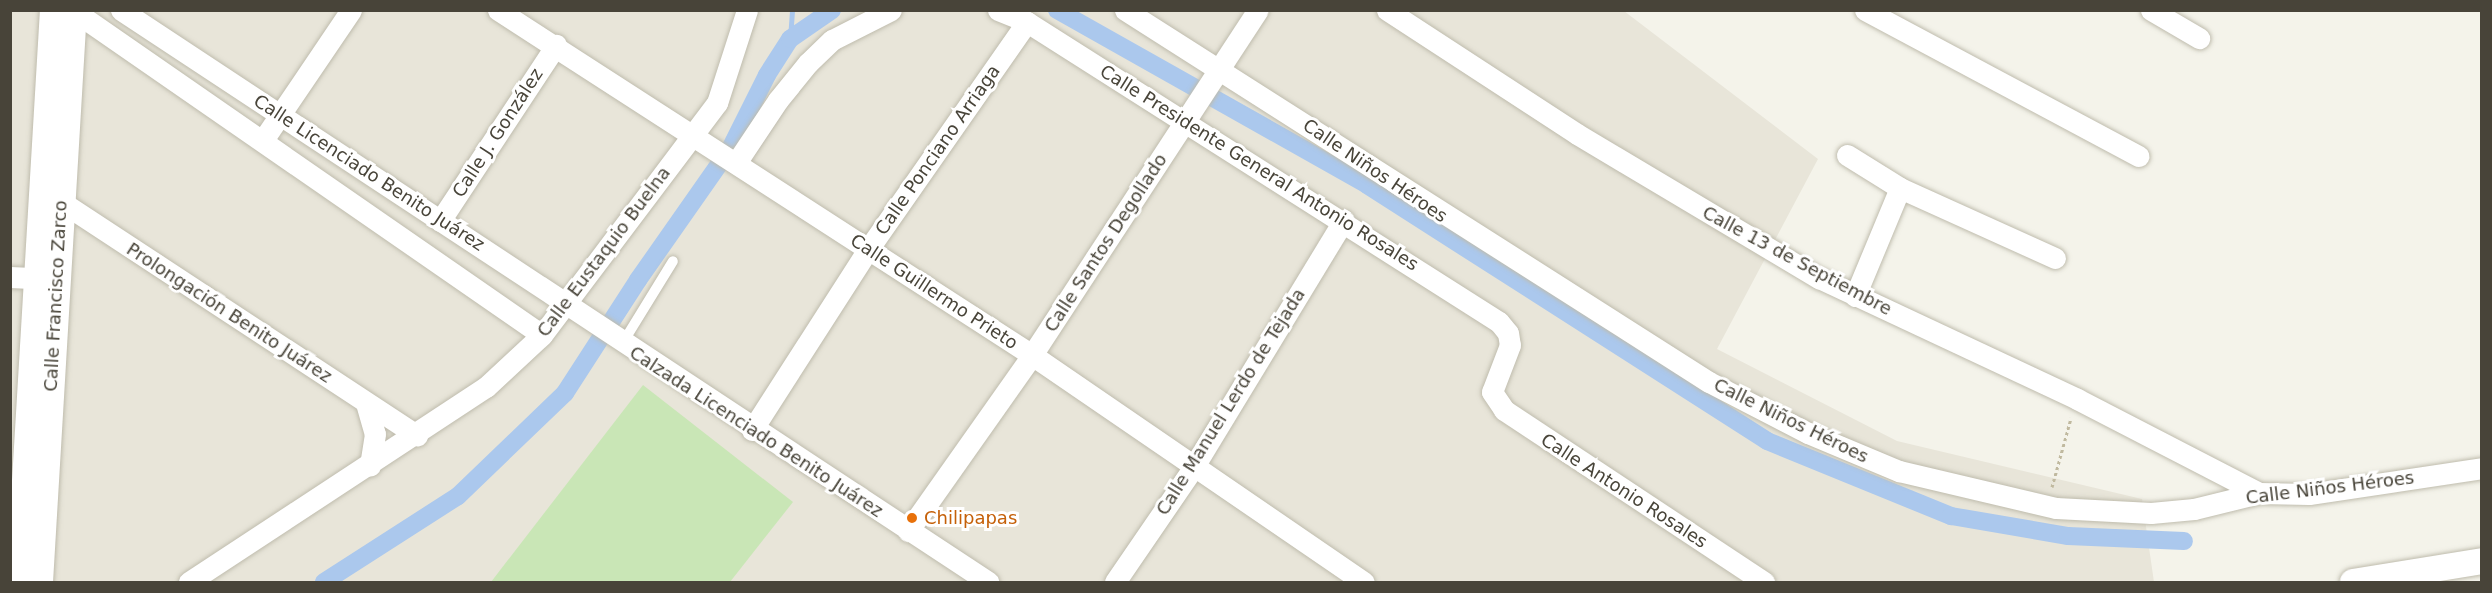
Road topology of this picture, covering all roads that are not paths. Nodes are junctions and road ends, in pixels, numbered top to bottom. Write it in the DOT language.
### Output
graph roads {
  1 [pos="53,10"];
  2 [pos="121,10"];
  3 [pos="351,10"];
  4 [pos="498,10"];
  5 [pos="747,10"];
  6 [pos="891,10"];
  7 [pos="998,10"];
  8 [pos="1125,10"];
  9 [pos="1258,10"];
  10 [pos="1865,10"];
  11 [pos="2151,10"];
  12 [pos="74,11"];
  13 [pos="1397,13"];
  14 [pos="1027,22"];
  15 [pos="2199,38"];
  16 [pos="555,45"];
  17 [pos="1218,75"];
  18 [pos="280,114"];
  19 [pos="1187,118"];
  20 [pos="696,137"];
  21 [pos="263,140"];
  22 [pos="1848,155"];
  23 [pos="2138,156"];
  24 [pos="734,161"];
  25 [pos="1900,188"];
  26 [pos="52,196"];
  27 [pos="441,220"];
  28 [pos="1344,220"];
  29 [pos="867,251"];
  30 [pos="2055,258"];
  31 [pos="673,261"];
  32 [pos="10,277"];
  33 [pos="47,279"];
  34 [pos="1855,296"];
  35 [pos="573,309"];
  36 [pos="542,335"];
  37 [pos="618,342"];
  38 [pos="1032,355"];
  39 [pos="1492,392"];
  40 [pos="366,403"];
  41 [pos="752,430"];
  42 [pos="417,435"];
  43 [pos="370,466"];
  44 [pos="1193,468"];
  45 [pos="2481,468"];
  46 [pos="2259,493"];
  47 [pos="908,531"];
  48 [pos="2481,562"];
  49 [pos="28,563"];
  50 [pos="1350,579"];
  51 [pos="19,582"];
  52 [pos="189,582"];
  53 [pos="988,582"];
  54 [pos="1115,582"];
  55 [pos="1764,582"];
  56 [pos="2353,582"];
  1 -- 26 [label="street, Calle Francisco Zarco"];
  2 -- 18 [label="street, Calle Licenciado Benito Juárez"];
  3 -- 18 [label="street"];
  4 -- 16 [label="street, Calle Guillermo Prieto"];
  5 -- 20 [label="street, Calle Eustaquio Buelna"];
  6 -- 24 [label="street"];
  7 -- 14 [label="street, Calle Presidente General Antonio Rosales"];
  8 -- 17 [label="street, Calle Niños Héroes"];
  9 -- 17 [label="street, Calle Santos Degollado"];
  10 -- 23 [label="street"];
  11 -- 15 [label="street"];
  12 -- 21 [label="street, Calle Licenciado Benito Juárez"];
  12 -- 26 [label="street, Calle Francisco Zarco"];
  13 -- 34 [label="street, Calle 13 de Septiembre"];
  14 -- 19 [label="street, Calle Presidente General Antonio Rosales"];
  14 -- 29 [label="street, Calle Ponciano Arriaga"];
  16 -- 20 [label="street, Calle Guillermo Prieto"];
  16 -- 27 [label="street, Calle J. González"];
  17 -- 19 [label="street, Calle Santos Degollado"];
  17 -- 46 [label="street, Calle Niños Héroes"];
  18 -- 21 [label="street"];
  18 -- 27 [label="street, Calle Licenciado Benito Juárez"];
  19 -- 28 [label="street, Calle Presidente General Antonio Rosales"];
  19 -- 38 [label="street, Calle Santos Degollado"];
  20 -- 24 [label="street, Calle Guillermo Prieto"];
  20 -- 35 [label="street, Calle Eustaquio Buelna"];
  21 -- 36 [label="street, Calle Licenciado Benito Juárez"];
  22 -- 25 [label="street"];
  24 -- 29 [label="street, Calle Guillermo Prieto"];
  25 -- 30 [label="street"];
  25 -- 34 [label="street"];
  26 -- 33 [label="street, Calle Francisco Zarco"];
  26 -- 40 [label="street, Prolongación Benito Juárez"];
  27 -- 35 [label="street, Calle Licenciado Benito Juárez"];
  28 -- 39 [label="street, Calle Presidente General Antonio Rosales"];
  28 -- 44 [label="street, Calle Manuel Lerdo de Tejada"];
  29 -- 38 [label="street, Calle Guillermo Prieto"];
  29 -- 41 [label="street, Calle Ponciano Arriaga"];
  31 -- 37 [label="lane"];
  32 -- 33 [label="street"];
  33 -- 49 [label="street, Calle Francisco Zarco"];
  34 -- 46 [label="street, Calle 13 de Septiembre"];
  35 -- 36 [label="street, Calle Eustaquio Buelna"];
  35 -- 37 [label="street, Calle Licenciado Benito Juárez"];
  36 -- 42 [label="street, Calle Eustaquio Buelna"];
  37 -- 41 [label="street, Calzada Licenciado Benito Juárez"];
  38 -- 44 [label="street, Calle Guillermo Prieto"];
  38 -- 47 [label="street, Calle Santos Degollado"];
  39 -- 55 [label="street, Calle Antonio Rosales"];
  40 -- 42 [label="street, Prolongación Benito Juárez"];
  40 -- 43 [label="street"];
  41 -- 47 [label="street, Calzada Licenciado Benito Juárez"];
  42 -- 43 [label="street, Calle Eustaquio Buelna"];
  43 -- 52 [label="street, Calle Eustaquio Buelna"];
  44 -- 50 [label="street, Calle Guillermo Prieto"];
  44 -- 54 [label="street, Calle Manuel Lerdo de Tejada"];
  45 -- 46 [label="street, Calle Niños Héroes"];
  47 -- 53 [label="street, Calzada Licenciado Benito Juárez"];
  48 -- 56 [label="street"];
  49 -- 51 [label="street, Calle Francisco Zarco"];
}
